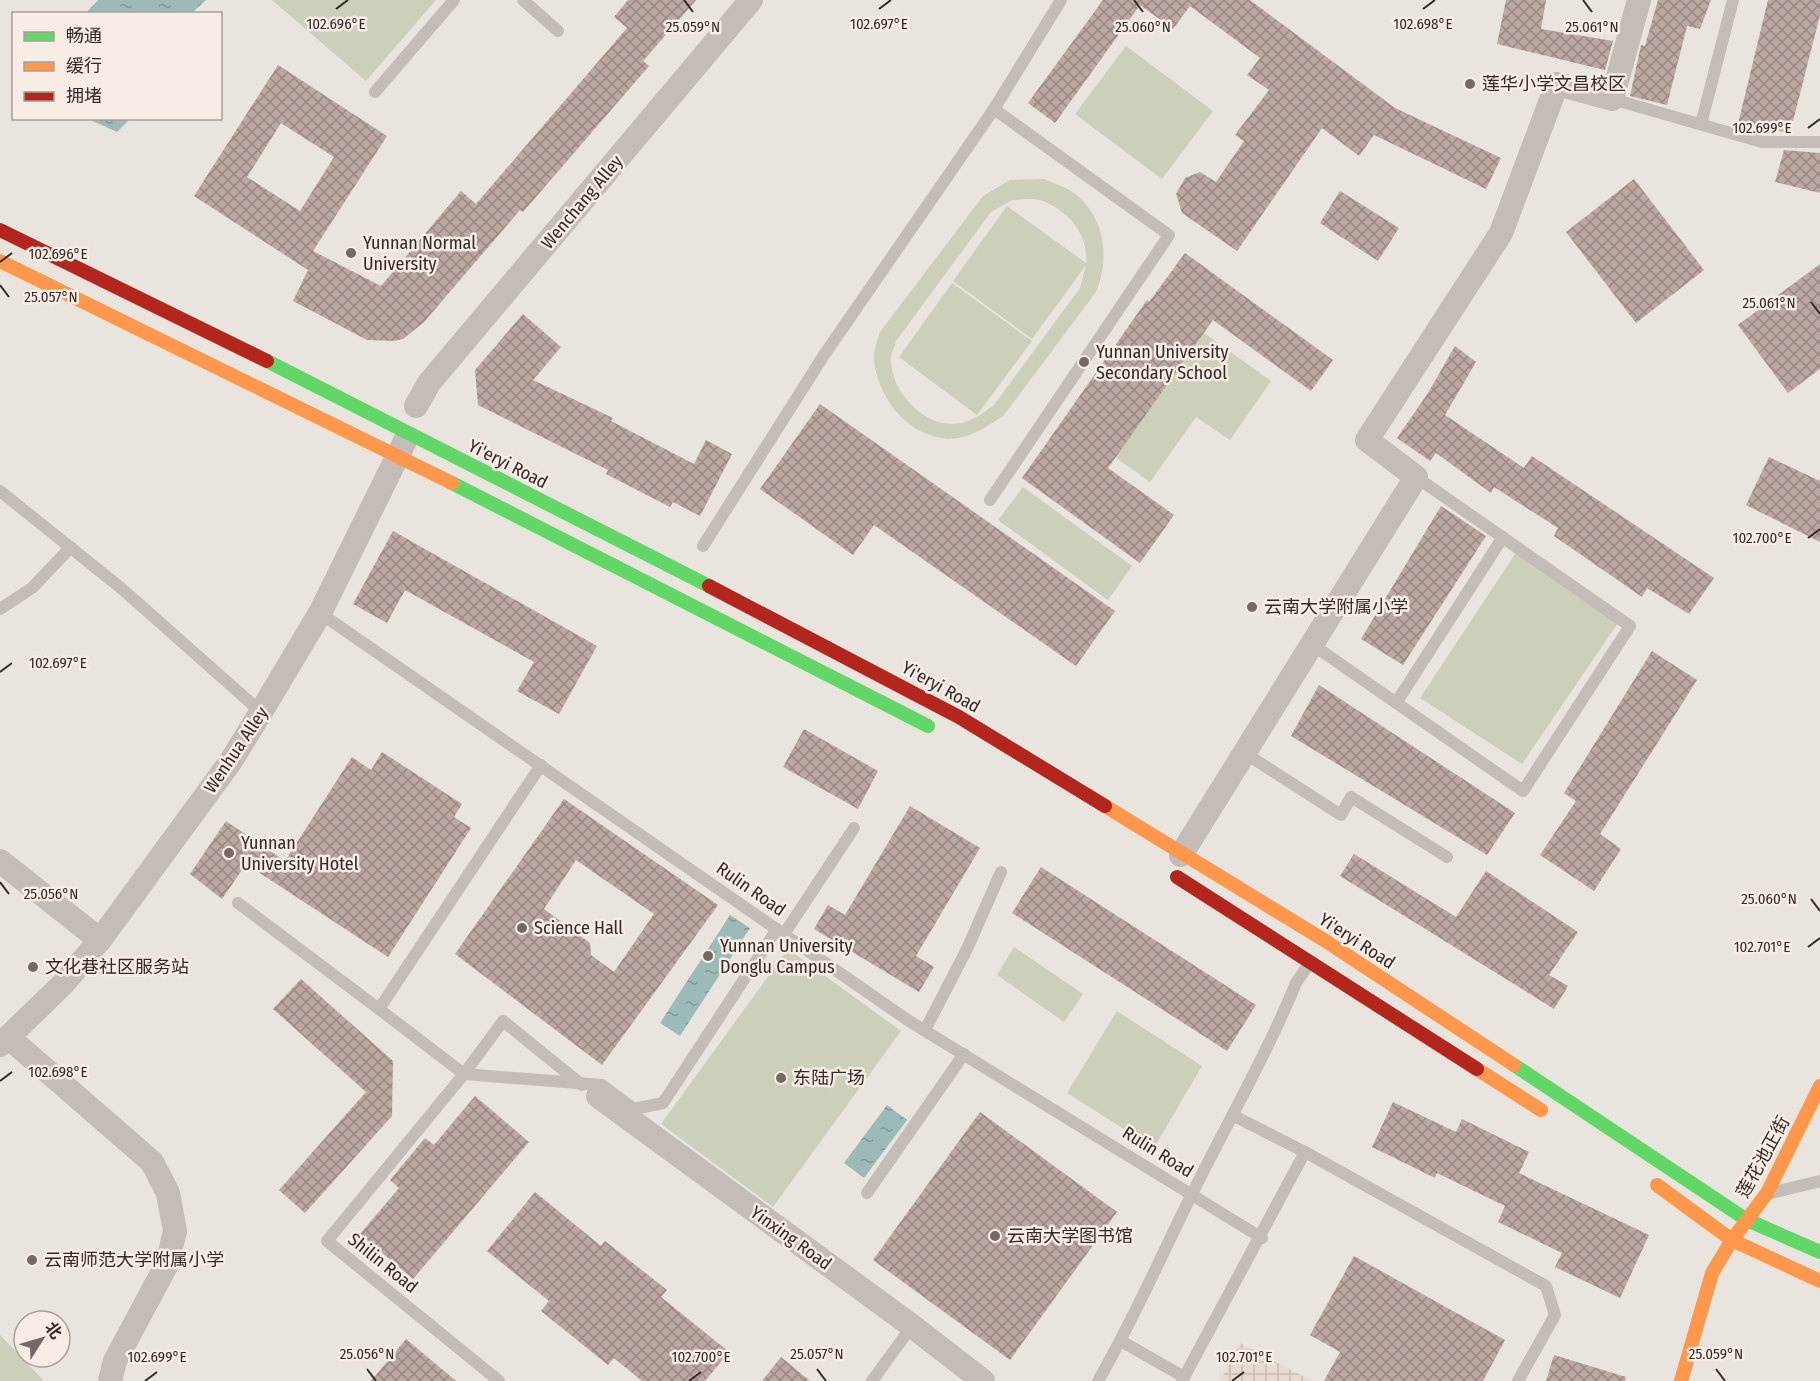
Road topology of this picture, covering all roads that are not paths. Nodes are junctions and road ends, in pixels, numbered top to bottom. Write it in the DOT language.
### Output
graph roads {
  1 [pos="454,0"];
  2 [pos="522,0"];
  3 [pos="751,0"];
  4 [pos="1060,0"];
  5 [pos="1639,0"];
  6 [pos="1733,0"];
  7 [pos="558,31"];
  8 [pos="375,92"];
  9 [pos="1612,99"];
  10 [pos="994,110"];
  11 [pos="1701,124"];
  12 [pos="1820,142"];
  13 [pos="0,230"];
  14 [pos="0,261"];
  15 [pos="416,406"];
  16 [pos="408,434"];
  17 [pos="397,455"];
  18 [pos="1416,477"];
  19 [pos="0,491"];
  20 [pos="990,500"];
  21 [pos="1503,537"];
  22 [pos="703,546"];
  23 [pos="71,547"];
  24 [pos="0,609"];
  25 [pos="320,613"];
  26 [pos="1313,645"];
  27 [pos="1396,703"];
  28 [pos="261,712"];
  29 [pos="936,730"];
  30 [pos="1246,754"];
  31 [pos="541,765"];
  32 [pos="854,828"];
  33 [pos="1447,857"];
  34 [pos="0,861"];
  35 [pos="1172,861"];
  36 [pos="1001,872"];
  37 [pos="238,903"];
  38 [pos="780,932"];
  39 [pos="100,940"];
  40 [pos="1324,940"];
  41 [pos="1310,963"];
  42 [pos="379,1009"];
  43 [pos="925,1030"];
  44 [pos="4,1041"];
  45 [pos="964,1054"];
  46 [pos="464,1074"];
  47 [pos="1820,1086"];
  48 [pos="590,1090"];
  49 [pos="1234,1116"];
  50 [pos="1557,1120"];
  51 [pos="1305,1152"];
  52 [pos="1646,1177"];
  53 [pos="1820,1181"];
  54 [pos="867,1192"];
  55 [pos="1192,1194"];
  56 [pos="1767,1194"];
  57 [pos="1747,1220"];
  58 [pos="1262,1238"];
  59 [pos="1732,1240"];
  60 [pos="1820,1252"];
  61 [pos="1820,1281"];
  62 [pos="912,1326"];
  63 [pos="1121,1341"];
  64 [pos="1183,1379"];
  65 [pos="110,1381"];
  66 [pos="499,1381"];
  67 [pos="872,1381"];
  68 [pos="983,1381"];
  69 [pos="1098,1381"];
  70 [pos="1518,1381"];
  71 [pos="1681,1381"];
  1 -- 8 [label="lane"];
  2 -- 7 [label="lane"];
  3 -- 15 [label="street, Wenchang Alley"];
  4 -- 10 [label="lane"];
  5 -- 9 [label="street"];
  6 -- 11 [label="lane"];
  9 -- 11 [label="lane"];
  9 -- 18 [label="street"];
  10 -- 20 [label="lane"];
  10 -- 22 [label="lane"];
  11 -- 12 [label="lane"];
  13 -- 16 [label="main road, Yi'eryi Road"];
  14 -- 17 [label="main road"];
  16 -- 17 [label="street, Wenhua Alley"];
  16 -- 35 [label="main road, Yi'eryi Road"];
  17 -- 25 [label="street, Wenhua Alley"];
  17 -- 29 [label="main road"];
  18 -- 21 [label="lane"];
  18 -- 26 [label="street"];
  19 -- 23 [label="lane"];
  21 -- 27 [label="lane"];
  21 -- 27 [label="lane"];
  23 -- 24 [label="lane"];
  23 -- 28 [label="lane"];
  25 -- 28 [label="street, Wenhua Alley"];
  25 -- 31 [label="lane, Rulin Road"];
  26 -- 27 [label="lane"];
  26 -- 30 [label="street"];
  28 -- 39 [label="street, Wenhua Alley"];
  30 -- 33 [label="lane"];
  30 -- 35 [label="street"];
  31 -- 38 [label="lane, Rulin Road"];
  31 -- 42 [label="lane"];
  32 -- 38 [label="lane"];
  34 -- 39 [label="street"];
  35 -- 40 [label="main road, Yi'eryi Road"];
  35 -- 41 [label="main road, Yi'eryi Road"];
  36 -- 43 [label="lane"];
  37 -- 42 [label="lane"];
  38 -- 43 [label="lane, Rulin Road"];
  38 -- 48 [label="lane"];
  39 -- 44 [label="street, Wenhua Alley"];
  40 -- 41 [label="lane"];
  40 -- 57 [label="main road, Yi'eryi Road"];
  41 -- 49 [label="lane"];
  41 -- 50 [label="main road, Yi'eryi Road"];
  42 -- 46 [label="lane"];
  43 -- 45 [label="lane, Rulin Road"];
  44 -- 65 [label="street"];
  45 -- 54 [label="lane"];
  45 -- 55 [label="lane, Rulin Road"];
  46 -- 48 [label="lane"];
  46 -- 48 [label="lane"];
  46 -- 66 [label="lane, Shilin Road"];
  47 -- 56 [label="main road, 莲花池正街"];
  48 -- 62 [label="street, Yinxing Road"];
  49 -- 51 [label="lane"];
  49 -- 55 [label="lane"];
  51 -- 58 [label="lane"];
  51 -- 70 [label="lane"];
  52 -- 59 [label="main road"];
  53 -- 56 [label="lane"];
  55 -- 58 [label="lane, Rulin Road"];
  55 -- 63 [label="lane"];
  56 -- 57 [label="main road, 莲花池正街"];
  57 -- 59 [label="main road, 莲花池正街"];
  57 -- 60 [label="main road, Yi'eryi Road"];
  58 -- 64 [label="lane"];
  59 -- 61 [label="main road"];
  59 -- 71 [label="main road, 莲花池正街"];
  62 -- 67 [label="lane"];
  62 -- 68 [label="street, Yinxing Road"];
  63 -- 64 [label="lane"];
  63 -- 69 [label="lane"];
}
